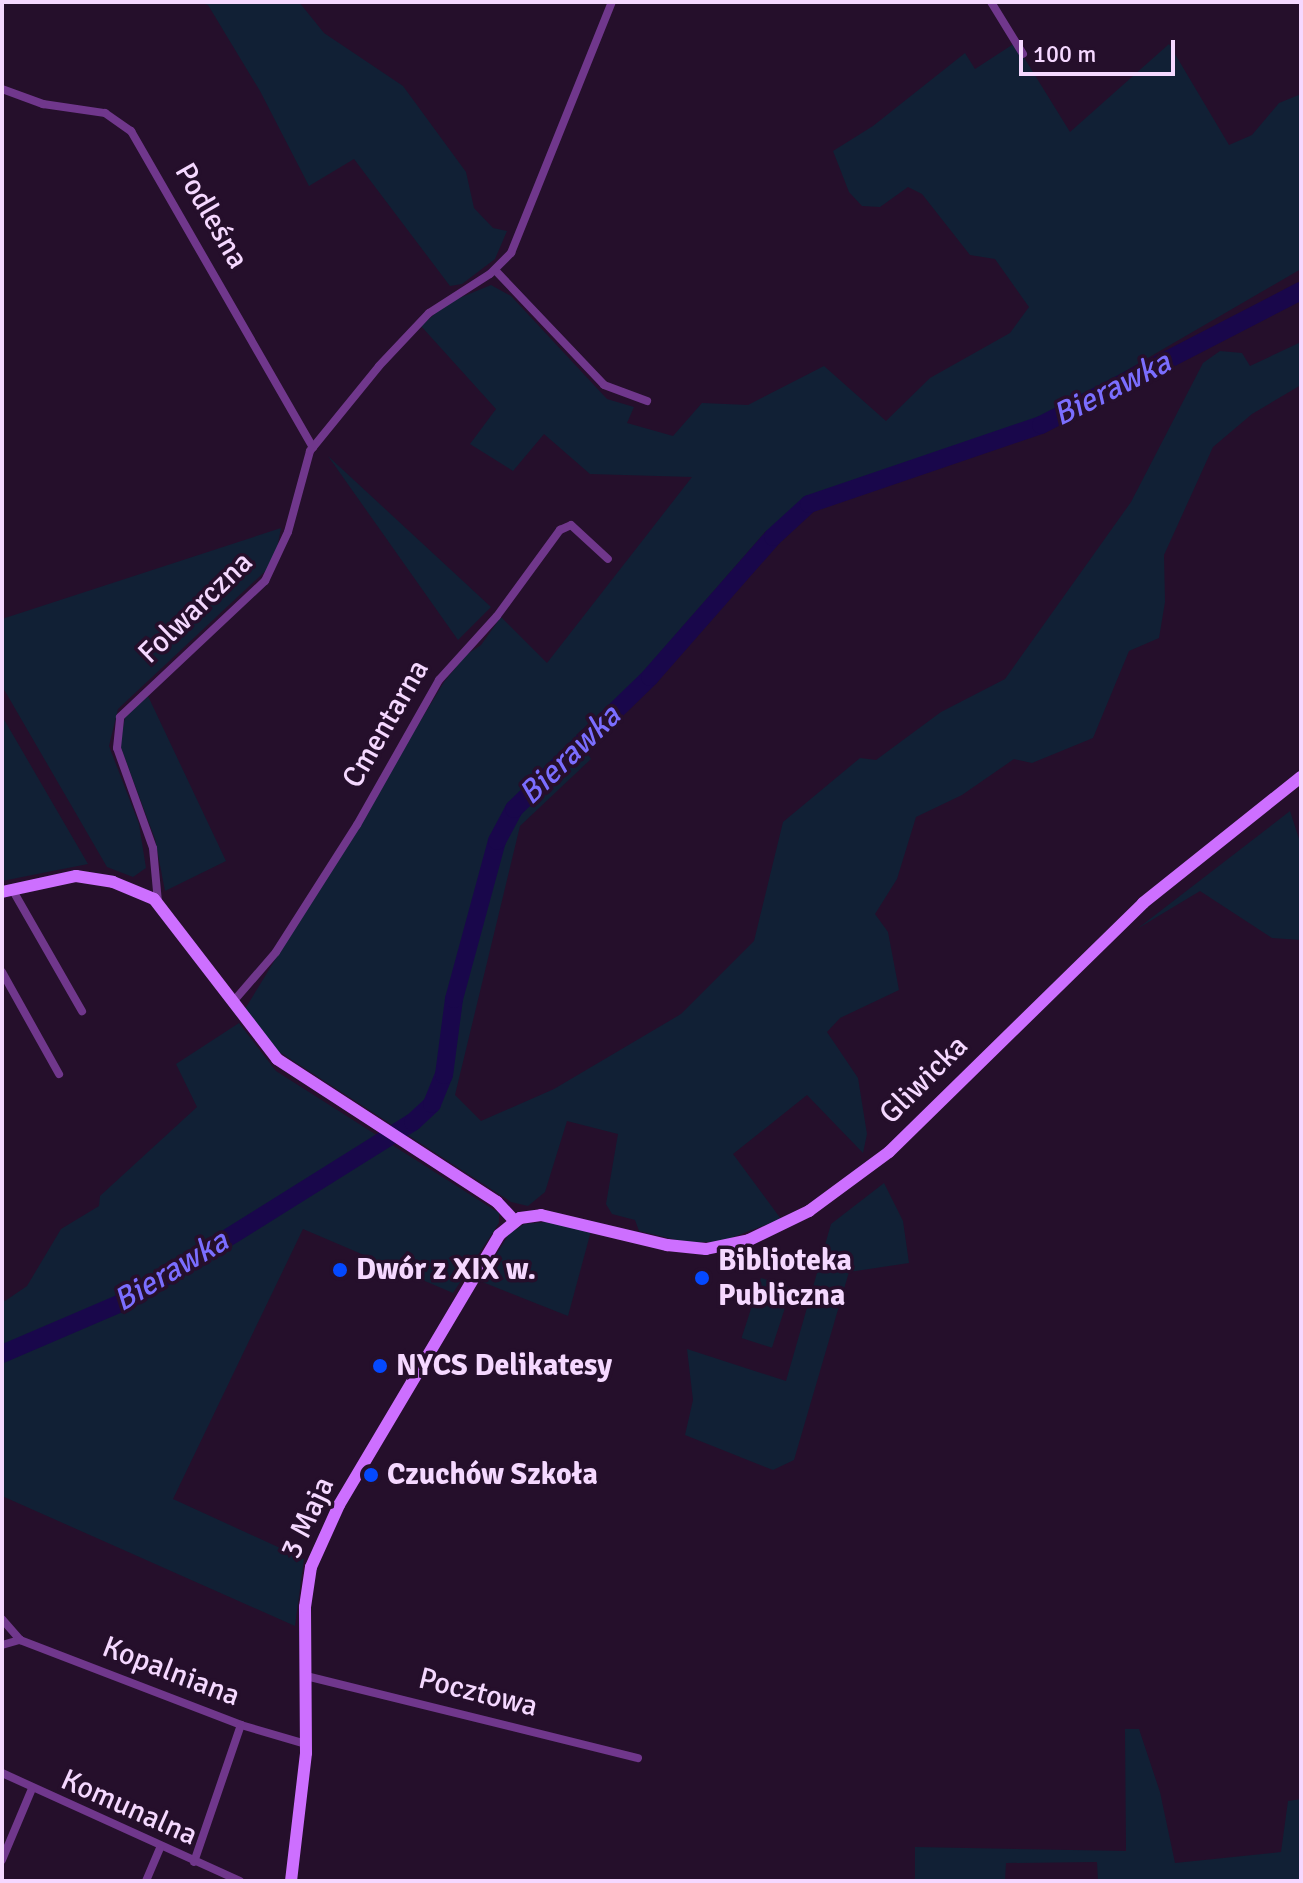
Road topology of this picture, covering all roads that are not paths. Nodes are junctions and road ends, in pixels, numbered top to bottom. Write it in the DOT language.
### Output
graph roads {
  1 [pos="612,2"];
  2 [pos="991,2"];
  3 [pos="1023,54"];
  4 [pos="2,89"];
  5 [pos="495,270"];
  6 [pos="647,401"];
  7 [pos="313,447"];
  8 [pos="608,559"];
  9 [pos="1301,777"];
  10 [pos="7,890"];
  11 [pos="158,902"];
  12 [pos="2,972"];
  13 [pos="232,1003"];
  14 [pos="82,1011"];
  15 [pos="59,1074"];
  16 [pos="515,1221"];
  17 [pos="2,1619"];
  18 [pos="20,1640"];
  19 [pos="2,1645"];
  20 [pos="306,1676"];
  21 [pos="241,1725"];
  22 [pos="306,1744"];
  23 [pos="638,1758"];
  24 [pos="2,1773"];
  25 [pos="31,1791"];
  26 [pos="160,1848"];
  27 [pos="2,1860"];
  28 [pos="194,1862"];
  29 [pos="146,1881"];
  30 [pos="240,1881"];
  31 [pos="291,1881"];
  1 -- 5 [label="street, Folwarczna"];
  2 -- 3 [label="street"];
  4 -- 7 [label="street, Podleśna"];
  5 -- 6 [label="street"];
  5 -- 7 [label="street, Folwarczna"];
  7 -- 11 [label="street, Folwarczna"];
  8 -- 13 [label="street, Cmentarna"];
  9 -- 16 [label="main road, Gliwicka"];
  10 -- 11 [label="main road"];
  10 -- 14 [label="street"];
  11 -- 13 [label="main road"];
  12 -- 15 [label="street"];
  13 -- 16 [label="main road"];
  16 -- 20 [label="main road, 3 Maja"];
  17 -- 18 [label="street, Kopalniana"];
  18 -- 19 [label="street"];
  18 -- 21 [label="street, Kopalniana"];
  20 -- 22 [label="main road, 3 Maja"];
  20 -- 23 [label="street, Pocztowa"];
  21 -- 22 [label="street, Kopalniana"];
  21 -- 28 [label="street"];
  22 -- 31 [label="main road, 3 Maja"];
  24 -- 25 [label="street, Komunalna"];
  25 -- 26 [label="street, Komunalna"];
  25 -- 27 [label="street"];
  26 -- 28 [label="street, Komunalna"];
  26 -- 29 [label="street"];
  28 -- 30 [label="street, Komunalna"];
}
